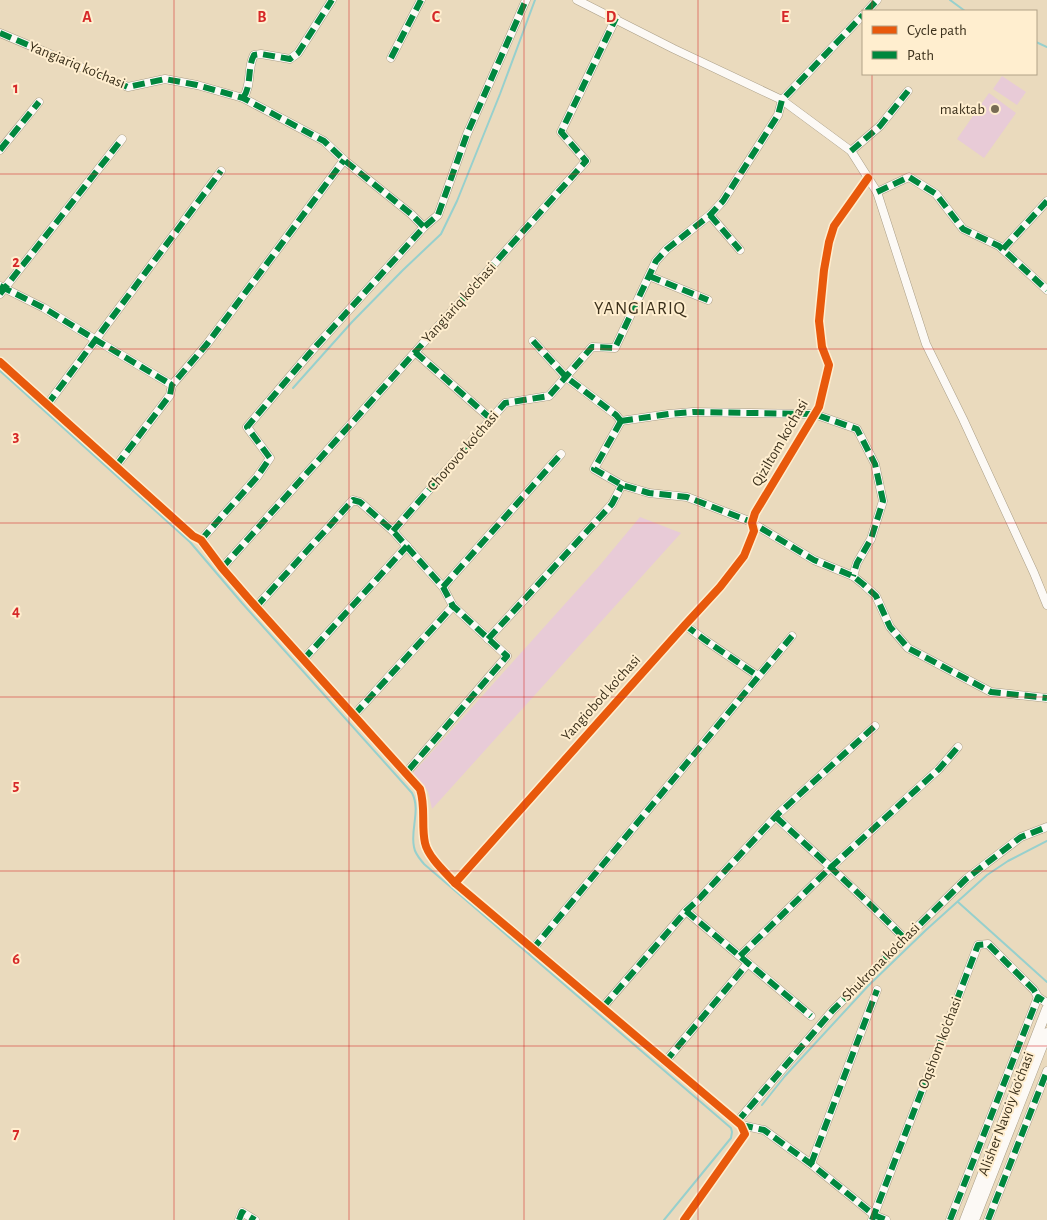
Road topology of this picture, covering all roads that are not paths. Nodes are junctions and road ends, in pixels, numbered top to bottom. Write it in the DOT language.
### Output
graph roads {
  1 [pos="421,0"];
  2 [pos="526,0"];
  3 [pos="577,0"];
  4 [pos="877,0"];
  5 [pos="330,1"];
  6 [pos="868,10"];
  7 [pos="862,16"];
  8 [pos="616,18"];
  9 [pos="0,33"];
  10 [pos="392,58"];
  11 [pos="908,90"];
  12 [pos="243,98"];
  13 [pos="782,100"];
  14 [pos="39,102"];
  15 [pos="122,139"];
  16 [pos="0,150"];
  17 [pos="851,151"];
  18 [pos="344,160"];
  19 [pos="220,171"];
  20 [pos="868,178"];
  21 [pos="877,192"];
  22 [pos="1047,201"];
  23 [pos="710,215"];
  24 [pos="424,227"];
  25 [pos="1003,249"];
  26 [pos="740,250"];
  27 [pos="649,276"];
  28 [pos="2,289"];
  29 [pos="1047,290"];
  30 [pos="708,300"];
  31 [pos="96,340"];
  32 [pos="533,342"];
  33 [pos="415,352"];
  34 [pos="0,362"];
  35 [pos="566,377"];
  36 [pos="172,385"];
  37 [pos="47,404"];
  38 [pos="814,414"];
  39 [pos="491,419"];
  40 [pos="621,421"];
  41 [pos="561,454"];
  42 [pos="116,466"];
  43 [pos="622,486"];
  44 [pos="752,523"];
  45 [pos="394,531"];
  46 [pos="202,540"];
  47 [pos="407,546"];
  48 [pos="222,568"];
  49 [pos="853,576"];
  50 [pos="443,587"];
  51 [pos="1047,605"];
  52 [pos="452,606"];
  53 [pos="256,607"];
  54 [pos="685,625"];
  55 [pos="792,636"];
  56 [pos="488,639"];
  57 [pos="303,660"];
  58 [pos="758,676"];
  59 [pos="1047,698"];
  60 [pos="354,715"];
  61 [pos="875,726"];
  62 [pos="958,747"];
  63 [pos="406,773"];
  64 [pos="776,817"];
  65 [pos="1047,827"];
  66 [pos="830,868"];
  67 [pos="455,883"];
  68 [pos="686,911"];
  69 [pos="905,938"];
  70 [pos="532,950"];
  71 [pos="740,956"];
  72 [pos="748,963"];
  73 [pos="877,990"];
  74 [pos="1038,997"];
  75 [pos="1047,1003"];
  76 [pos="603,1007"];
  77 [pos="1047,1009"];
  78 [pos="811,1016"];
  79 [pos="1047,1033"];
  80 [pos="665,1062"];
  81 [pos="1047,1071"];
  82 [pos="739,1124"];
  83 [pos="811,1164"];
  84 [pos="873,1218"];
  85 [pos="239,1220"];
  86 [pos="255,1220"];
  87 [pos="684,1220"];
  88 [pos="886,1220"];
  89 [pos="950,1220"];
  90 [pos="965,1220"];
  91 [pos="974,1220"];
  92 [pos="988,1220"];
  1 -- 10 [label="street"];
  2 -- 24 [label="street"];
  3 -- 8 [label="street"];
  4 -- 6 [label="street"];
  5 -- 12 [label="street"];
  7 -- 13 [label="street"];
  8 -- 13 [label="street"];
  8 -- 33 [label="street, Yangiariq ko'chasi"];
  9 -- 12 [label="street, Yangiariq ko'chasi"];
  11 -- 17 [label="street"];
  12 -- 18 [label="street, Yangiariq ko'chasi"];
  13 -- 17 [label="street"];
  13 -- 23 [label="street"];
  14 -- 16 [label="street"];
  15 -- 28 [label="street"];
  17 -- 20 [label="street"];
  18 -- 24 [label="street, Yangiariq ko'chasi"];
  18 -- 36 [label="street"];
  19 -- 31 [label="street"];
  20 -- 21 [label="street"];
  20 -- 38 [label="street, Qiziltom ko'chasi"];
  21 -- 25 [label="street"];
  21 -- 51 [label="street"];
  22 -- 25 [label="street"];
  23 -- 26 [label="street"];
  23 -- 27 [label="street"];
  24 -- 46 [label="street"];
  25 -- 29 [label="street"];
  27 -- 30 [label="street"];
  27 -- 35 [label="street, Chorovot ko'chasi"];
  28 -- 31 [label="street"];
  31 -- 36 [label="street"];
  31 -- 37 [label="street"];
  32 -- 35 [label="street"];
  33 -- 39 [label="street"];
  33 -- 48 [label="street, Yangiariq ko'chasi"];
  34 -- 37 [label="street"];
  35 -- 39 [label="street, Chorovot ko'chasi"];
  35 -- 40 [label="street"];
  36 -- 42 [label="street"];
  37 -- 42 [label="street"];
  38 -- 40 [label="street"];
  38 -- 44 [label="street, Qiziltom ko'chasi"];
  38 -- 49 [label="street"];
  39 -- 45 [label="street, Chorovot ko'chasi"];
  40 -- 43 [label="street"];
  41 -- 50 [label="street"];
  42 -- 46 [label="street"];
  43 -- 44 [label="street"];
  43 -- 56 [label="street"];
  44 -- 49 [label="street"];
  44 -- 54 [label="street, Yangiobod ko'chasi"];
  45 -- 47 [label="street"];
  45 -- 53 [label="street"];
  46 -- 48 [label="street"];
  47 -- 50 [label="street"];
  47 -- 57 [label="street"];
  48 -- 53 [label="street"];
  49 -- 59 [label="street"];
  50 -- 52 [label="street"];
  52 -- 56 [label="street"];
  52 -- 60 [label="street"];
  53 -- 57 [label="street"];
  54 -- 58 [label="street"];
  54 -- 67 [label="street, Yangiobod ko'chasi"];
  55 -- 58 [label="street"];
  56 -- 63 [label="street"];
  57 -- 60 [label="street"];
  58 -- 70 [label="street"];
  60 -- 63 [label="street"];
  61 -- 64 [label="street"];
  62 -- 66 [label="street"];
  63 -- 67 [label="street"];
  64 -- 66 [label="street"];
  64 -- 68 [label="street"];
  65 -- 69 [label="street, Shukrona ko'chasi"];
  66 -- 69 [label="street"];
  66 -- 71 [label="street"];
  67 -- 70 [label="street"];
  68 -- 71 [label="street"];
  68 -- 76 [label="street"];
  69 -- 82 [label="street, Shukrona ko'chasi"];
  70 -- 76 [label="street"];
  71 -- 72 [label="street"];
  72 -- 78 [label="street"];
  72 -- 80 [label="street"];
  73 -- 83 [label="street, Shukrona ko'chasi"];
  74 -- 75 [label="street"];
  74 -- 84 [label="street, Oqshom ko'chasi"];
  74 -- 89 [label="street"];
  76 -- 80 [label="street"];
  77 -- 90 [label="main road, Alisher Navoiy ko'chasi"];
  79 -- 91 [label="main road, Alisher Navoiy ko'chasi"];
  80 -- 82 [label="street"];
  81 -- 92 [label="street"];
  82 -- 83 [label="street"];
  82 -- 87 [label="street"];
  83 -- 84 [label="street"];
  84 -- 88 [label="street"];
  85 -- 86 [label="street"];
}
